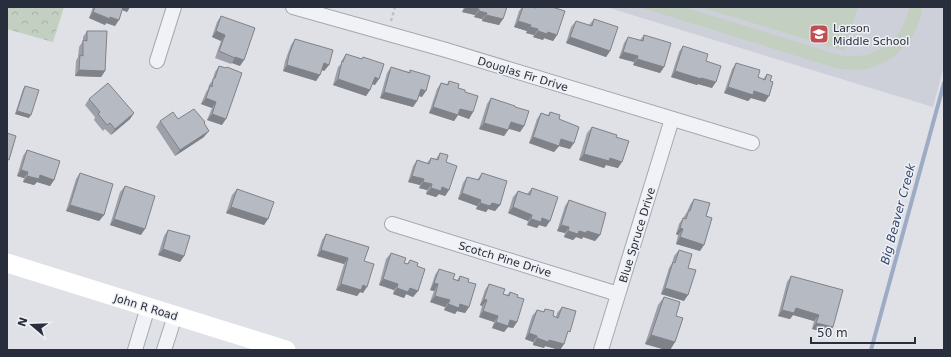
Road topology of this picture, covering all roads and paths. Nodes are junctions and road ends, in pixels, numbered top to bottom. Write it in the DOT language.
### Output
graph roads {
  1 [pos="174,7"];
  2 [pos="293,7"];
  3 [pos="395,7"];
  4 [pos="390,25"];
  5 [pos="157,61"];
  6 [pos="672,119"];
  7 [pos="752,143"];
  8 [pos="392,224"];
  9 [pos="7,263"];
  10 [pos="618,294"];
  11 [pos="148,307"];
  12 [pos="175,316"];
  13 [pos="135,350"];
  14 [pos="164,350"];
  15 [pos="286,350"];
  16 [pos="601,350"];
  1 -- 5 [label="street"];
  2 -- 6 [label="street, Douglas Fir Drive"];
  3 -- 4 [label="path"];
  6 -- 7 [label="street, Douglas Fir Drive"];
  6 -- 10 [label="street, Blue Spruce Drive"];
  8 -- 10 [label="street, Scotch Pine Drive"];
  9 -- 11 [label="main road, John R Road"];
  10 -- 16 [label="street, Blue Spruce Drive"];
  11 -- 12 [label="main road, John R Road"];
  11 -- 13 [label="street"];
  12 -- 14 [label="street"];
  12 -- 15 [label="main road, John R Road"];
}
